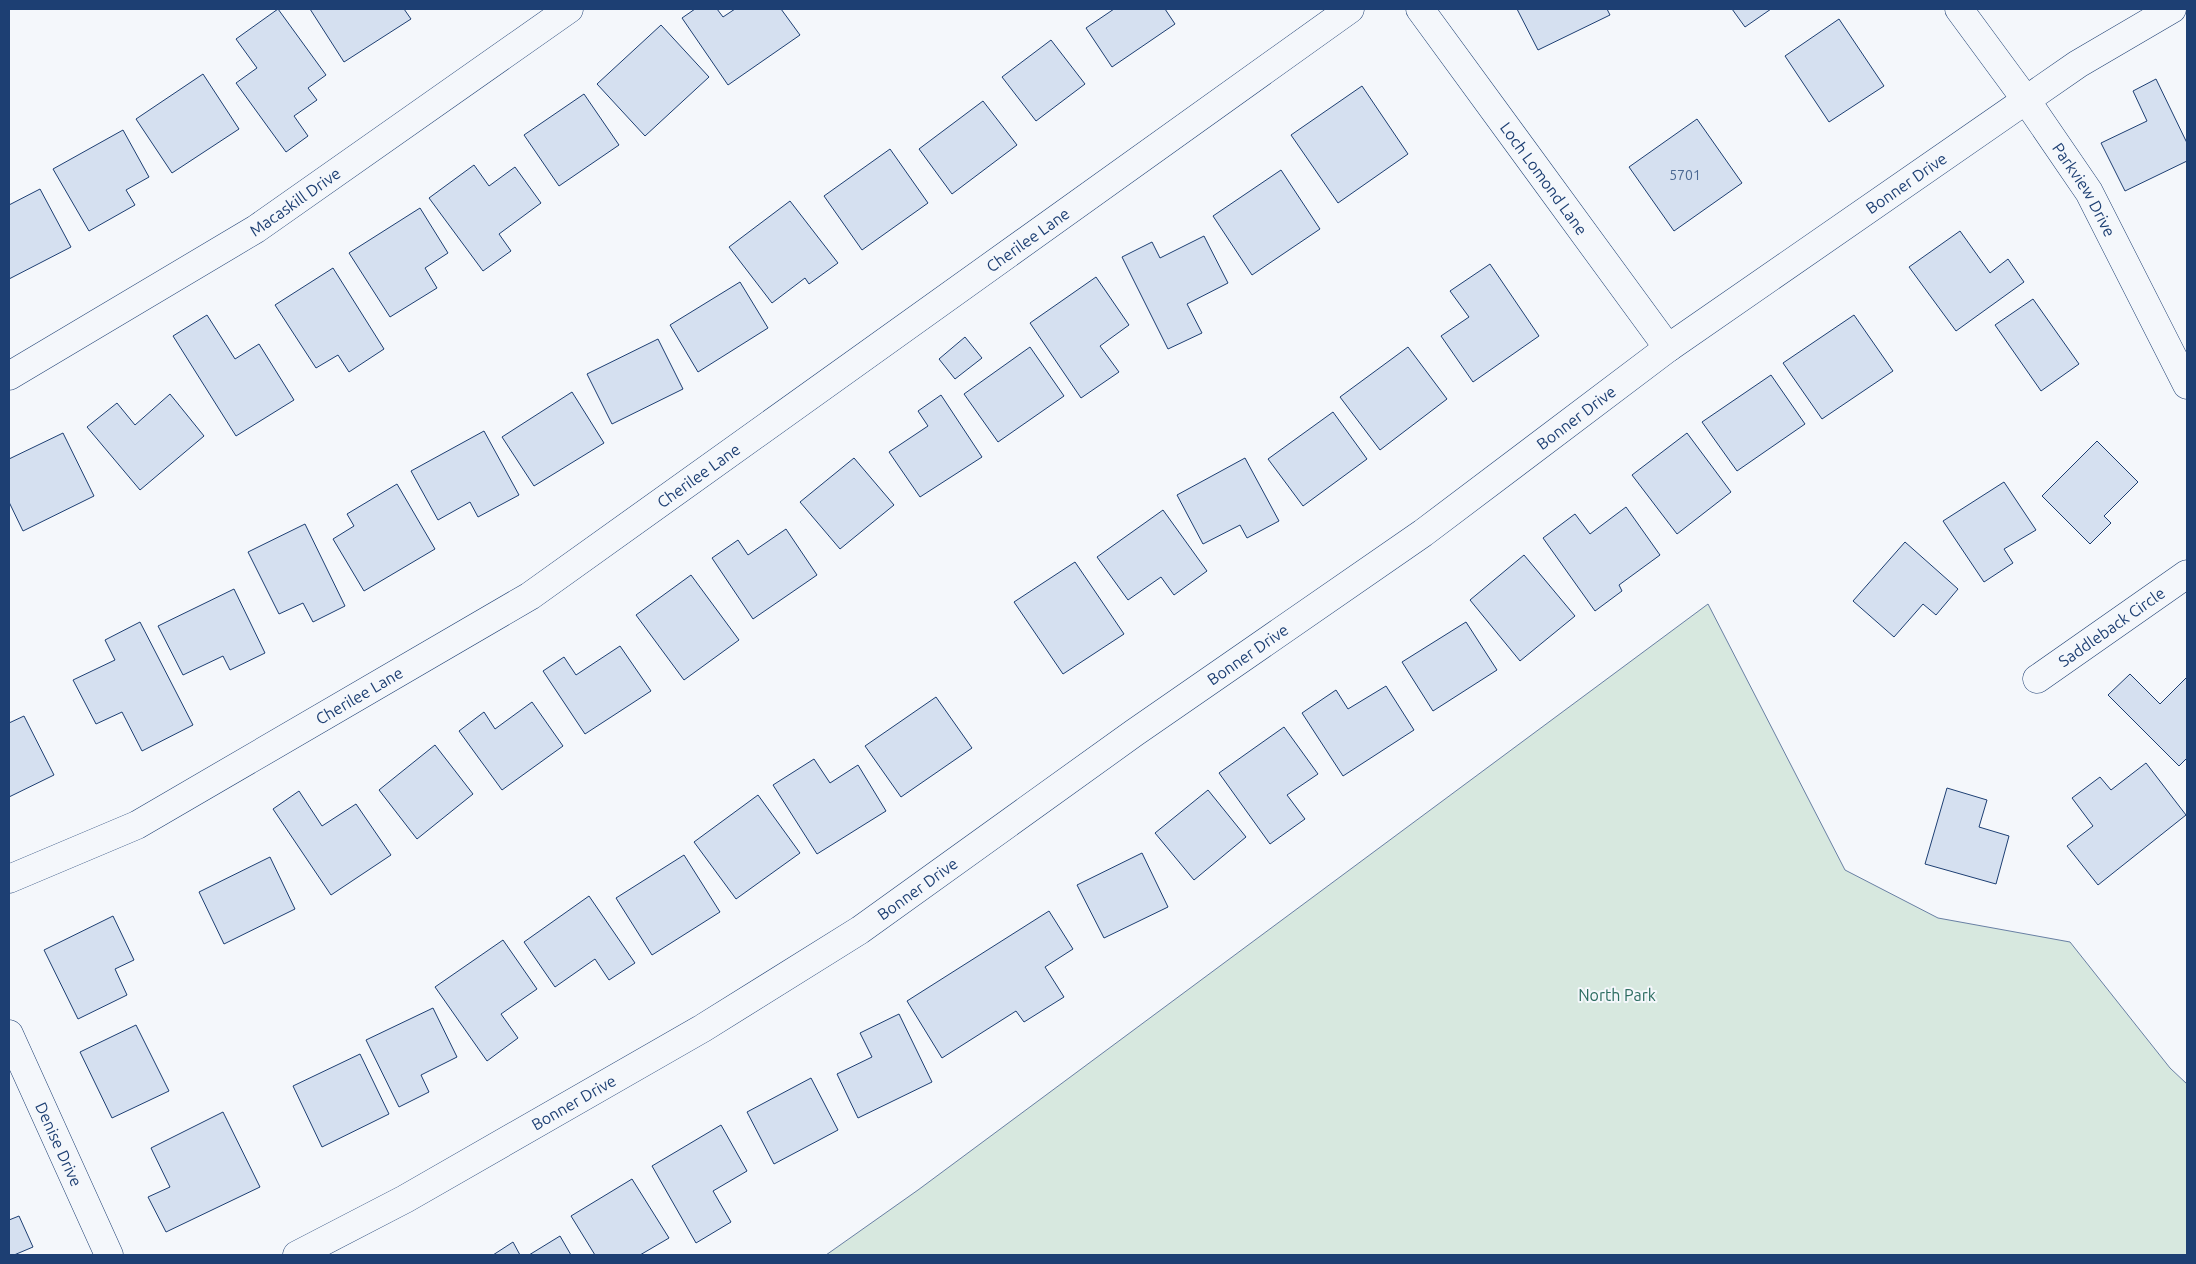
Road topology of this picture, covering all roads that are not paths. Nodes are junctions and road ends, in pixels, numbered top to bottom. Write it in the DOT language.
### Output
graph roads {
  1 [pos="568,9"];
  2 [pos="1350,9"];
  3 [pos="1420,9"];
  4 [pos="1959,9"];
  5 [pos="2172,9"];
  6 [pos="2026,100"];
  7 [pos="1668,348"];
  8 [pos="9,376"];
  9 [pos="2187,385"];
  10 [pos="2187,574"];
  11 [pos="2037,679"];
  12 [pos="9,879"];
  13 [pos="9,1034"];
  14 [pos="109,1255"];
  15 [pos="296,1255"];
  1 -- 8 [label="street, Macaskill Drive"];
  2 -- 12 [label="street, Cherilee Lane"];
  3 -- 7 [label="street, Loch Lomond Lane"];
  4 -- 6 [label="street, Parkview Drive"];
  5 -- 6 [label="street, Bonner Drive"];
  6 -- 7 [label="street, Bonner Drive"];
  6 -- 9 [label="street, Parkview Drive"];
  7 -- 15 [label="street, Bonner Drive"];
  10 -- 11 [label="street, Saddleback Circle"];
  13 -- 14 [label="street, Denise Drive"];
}
